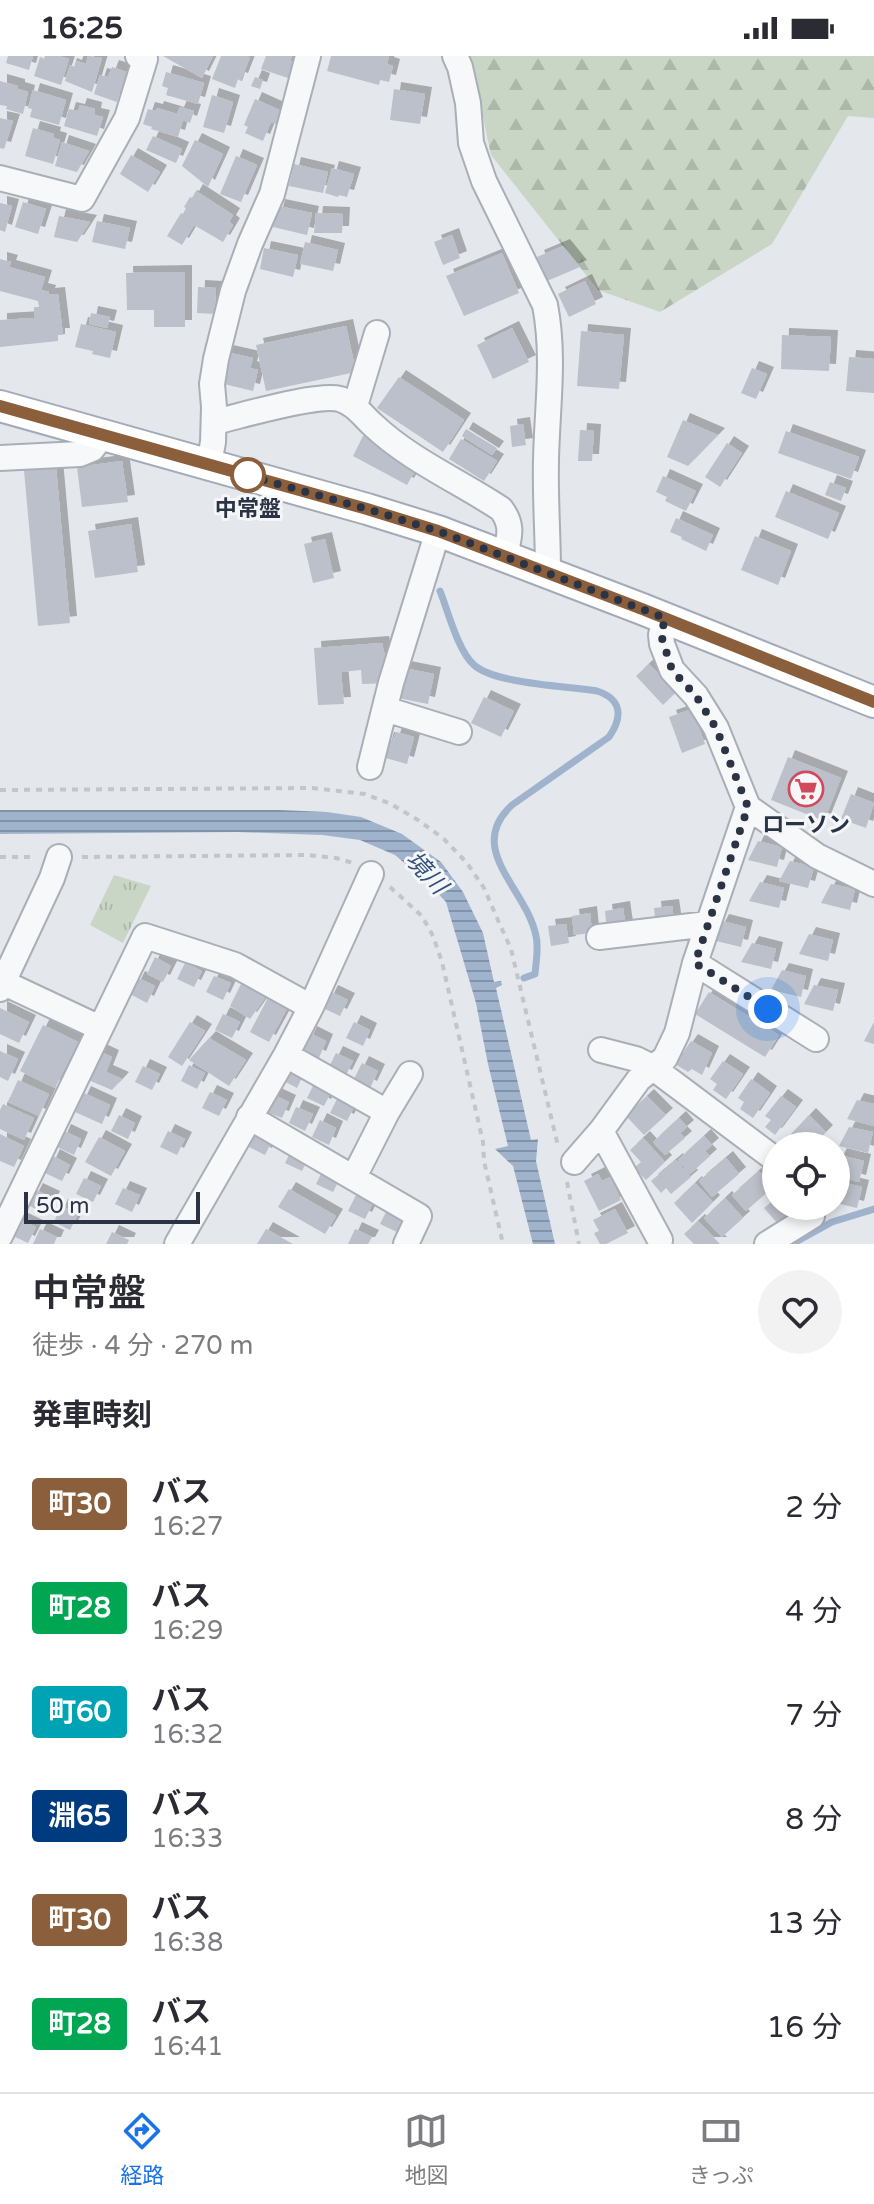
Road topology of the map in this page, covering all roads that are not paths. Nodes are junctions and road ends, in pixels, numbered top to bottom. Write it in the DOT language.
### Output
graph roads {
  1 [pos="138,56"];
  2 [pos="308,56"];
  3 [pos="455,56"];
  4 [pos="0,178"];
  5 [pos="377,333"];
  6 [pos="0,406"];
  7 [pos="355,406"];
  8 [pos="214,422"];
  9 [pos="103,435"];
  10 [pos="0,458"];
  11 [pos="209,464"];
  12 [pos="438,531"];
  13 [pos="505,556"];
  14 [pos="548,572"];
  15 [pos="665,618"];
  16 [pos="874,702"];
  17 [pos="385,709"];
  18 [pos="459,732"];
  19 [pos="370,767"];
  20 [pos="748,807"];
  21 [pos="59,857"];
  22 [pos="371,874"];
  23 [pos="874,884"];
  24 [pos="708,924"];
  25 [pos="599,937"];
  26 [pos="695,963"];
  27 [pos="1,984"];
  28 [pos="311,1007"];
  29 [pos="100,1028"];
  30 [pos="816,1039"];
  31 [pos="601,1050"];
  32 [pos="286,1055"];
  33 [pos="652,1067"];
  34 [pos="410,1074"];
  35 [pos="387,1112"];
  36 [pos="249,1117"];
  37 [pos="601,1131"];
  38 [pos="762,1150"];
  39 [pos="574,1162"];
  40 [pos="354,1177"];
  41 [pos="806,1220"];
  42 [pos="0,1236"];
  43 [pos="660,1240"];
  44 [pos="177,1244"];
  45 [pos="406,1244"];
  46 [pos="767,1244"];
  1 -- 4 [label="street"];
  2 -- 8 [label="street"];
  3 -- 14 [label="street"];
  5 -- 7 [label="street"];
  6 -- 9 [label="main road"];
  7 -- 8 [label="street"];
  7 -- 13 [label="street"];
  8 -- 11 [label="street"];
  9 -- 10 [label="street"];
  9 -- 11 [label="main road"];
  11 -- 12 [label="main road"];
  12 -- 13 [label="main road"];
  12 -- 17 [label="street"];
  13 -- 14 [label="main road"];
  14 -- 15 [label="main road"];
  15 -- 16 [label="main road"];
  15 -- 20 [label="street"];
  17 -- 18 [label="street"];
  17 -- 19 [label="street"];
  20 -- 23 [label="street"];
  20 -- 24 [label="street"];
  21 -- 27 [label="street"];
  22 -- 28 [label="street"];
  24 -- 25 [label="street"];
  24 -- 26 [label="street"];
  26 -- 30 [label="street"];
  26 -- 33 [label="street"];
  27 -- 29 [label="street"];
  28 -- 29 [label="street"];
  28 -- 32 [label="street"];
  29 -- 42 [label="street"];
  31 -- 33 [label="street"];
  32 -- 35 [label="street"];
  32 -- 36 [label="street"];
  33 -- 37 [label="street"];
  33 -- 38 [label="street"];
  34 -- 35 [label="street"];
  35 -- 40 [label="street"];
  36 -- 40 [label="street"];
  36 -- 44 [label="street"];
  37 -- 39 [label="street"];
  37 -- 43 [label="street"];
  40 -- 45 [label="street"];
  41 -- 46 [label="street"];
}
